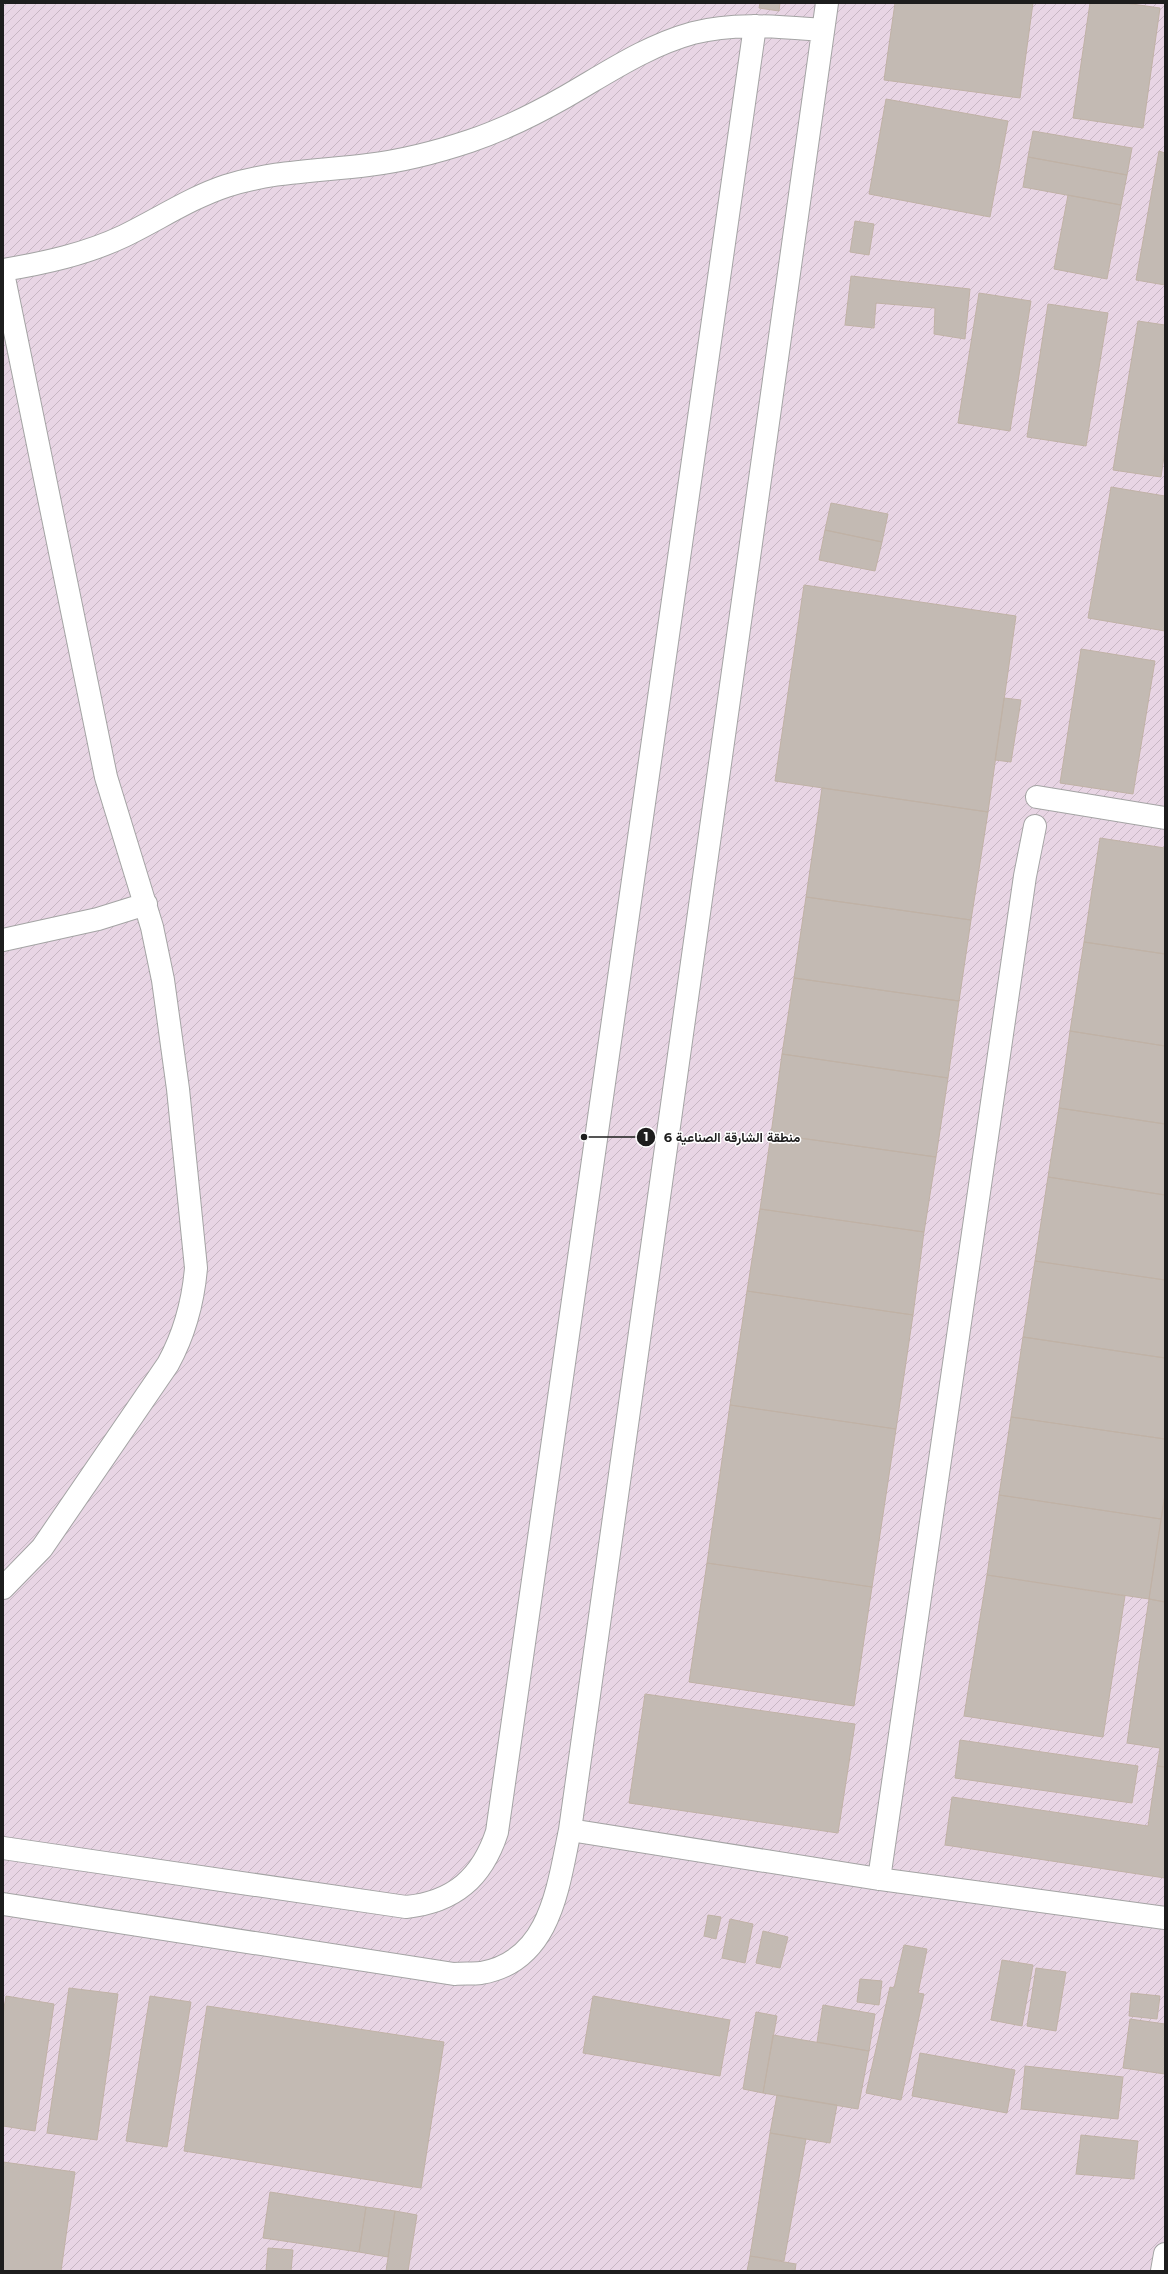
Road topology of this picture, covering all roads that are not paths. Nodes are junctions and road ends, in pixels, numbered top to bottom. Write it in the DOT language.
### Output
graph roads {
  1 [pos="827,3"];
  2 [pos="755,26"];
  3 [pos="823,30"];
  4 [pos="3,270"];
  5 [pos="3,273"];
  6 [pos="1037,797"];
  7 [pos="1165,818"];
  8 [pos="1036,826"];
  9 [pos="146,904"];
  10 [pos="3,940"];
  11 [pos="3,1588"];
  12 [pos="570,1830"];
  13 [pos="3,1848"];
  14 [pos="879,1879"];
  15 [pos="3,1904"];
  16 [pos="1165,1918"];
  17 [pos="1165,2254"];
  18 [pos="1162,2271"];
  1 -- 3 [label="street"];
  2 -- 3 [label="street"];
  2 -- 4 [label="street"];
  2 -- 13 [label="street"];
  3 -- 12 [label="street"];
  5 -- 9 [label="street"];
  6 -- 7 [label="street"];
  8 -- 14 [label="street"];
  9 -- 10 [label="street"];
  9 -- 11 [label="street"];
  12 -- 14 [label="street"];
  12 -- 15 [label="street"];
  14 -- 16 [label="street"];
  17 -- 18 [label="street"];
}
